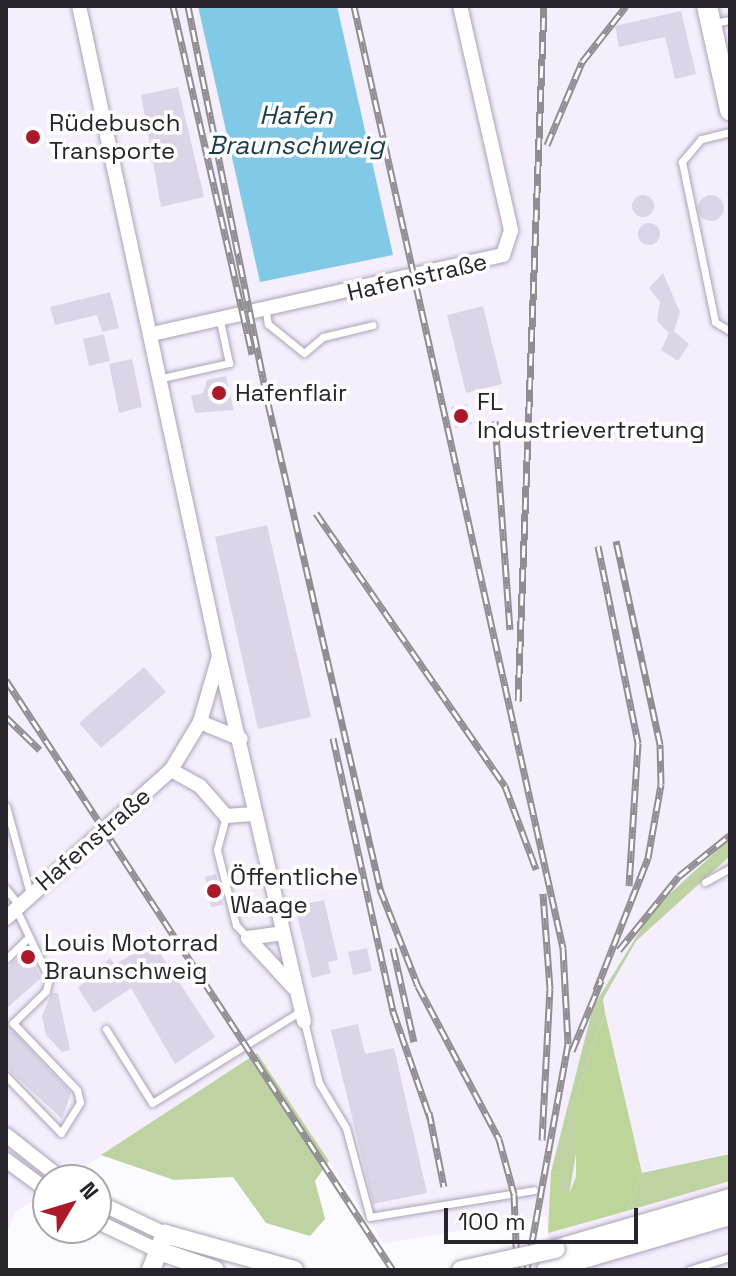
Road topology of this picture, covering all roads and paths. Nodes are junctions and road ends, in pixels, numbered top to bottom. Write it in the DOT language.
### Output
graph roads {
  1 [pos="79,6"];
  2 [pos="460,6"];
  3 [pos="718,15"];
  4 [pos="730,51"];
  5 [pos="730,110"];
  6 [pos="730,132"];
  7 [pos="266,312"];
  8 [pos="220,321"];
  9 [pos="373,325"];
  10 [pos="730,331"];
  11 [pos="152,334"];
  12 [pos="162,378"];
  13 [pos="219,656"];
  14 [pos="200,722"];
  15 [pos="241,739"];
  16 [pos="171,770"];
  17 [pos="6,806"];
  18 [pos="254,814"];
  19 [pos="226,816"];
  20 [pos="730,868"];
  21 [pos="705,882"];
  22 [pos="6,889"];
  23 [pos="15,907"];
  24 [pos="282,933"];
  25 [pos="28,938"];
  26 [pos="248,938"];
  27 [pos="6,959"];
  28 [pos="296,990"];
  29 [pos="303,1016"];
  30 [pos="106,1029"];
  31 [pos="6,1076"];
  32 [pos="6,1135"];
  33 [pos="6,1160"];
  34 [pos="43,1164"];
  35 [pos="32,1179"];
  36 [pos="534,1190"];
  37 [pos="730,1198"];
  38 [pos="112,1211"];
  39 [pos="730,1216"];
  40 [pos="112,1226"];
  41 [pos="162,1243"];
  42 [pos="730,1257"];
  43 [pos="553,1262"];
  44 [pos="151,1270"];
  45 [pos="215,1270"];
  46 [pos="294,1270"];
  47 [pos="461,1270"];
  48 [pos="689,1270"];
  1 -- 11 [label="street, Hafenstraße"];
  2 -- 7 [label="street, Hafenstraße"];
  3 -- 4 [label="main road"];
  3 -- 5 [label="main road"];
  6 -- 10 [label="lane"];
  7 -- 8 [label="street, Hafenstraße"];
  7 -- 9 [label="lane"];
  8 -- 11 [label="street, Hafenstraße"];
  8 -- 12 [label="lane"];
  11 -- 12 [label="street, Hafenstraße"];
  12 -- 13 [label="street, Hafenstraße"];
  13 -- 14 [label="street, Hafenstraße"];
  13 -- 15 [label="street, Hafenstraße"];
  14 -- 15 [label="street"];
  14 -- 16 [label="street, Hafenstraße"];
  15 -- 18 [label="street, Hafenstraße"];
  16 -- 19 [label="street, Hafenstraße"];
  16 -- 23 [label="street, Hafenstraße"];
  17 -- 23 [label="lane"];
  18 -- 19 [label="street"];
  18 -- 24 [label="street, Hafenstraße"];
  19 -- 26 [label="lane"];
  20 -- 21 [label="lane"];
  22 -- 23 [label="lane"];
  23 -- 25 [label="lane"];
  24 -- 26 [label="street"];
  24 -- 28 [label="street, Hafenstraße"];
  25 -- 27 [label="lane"];
  25 -- 31 [label="lane"];
  26 -- 28 [label="street, Hafenstraße"];
  28 -- 29 [label="street, Hafenstraße"];
  29 -- 30 [label="lane"];
  29 -- 36 [label="lane"];
  32 -- 34 [label="street"];
  33 -- 35 [label="street"];
  37 -- 43 [label="street"];
  38 -- 41 [label="street"];
  39 -- 43 [label="street"];
  40 -- 41 [label="street"];
  41 -- 44 [label="street"];
  41 -- 45 [label="street"];
  41 -- 46 [label="street"];
  42 -- 48 [label="lane"];
  43 -- 47 [label="street, bridge"];
}
